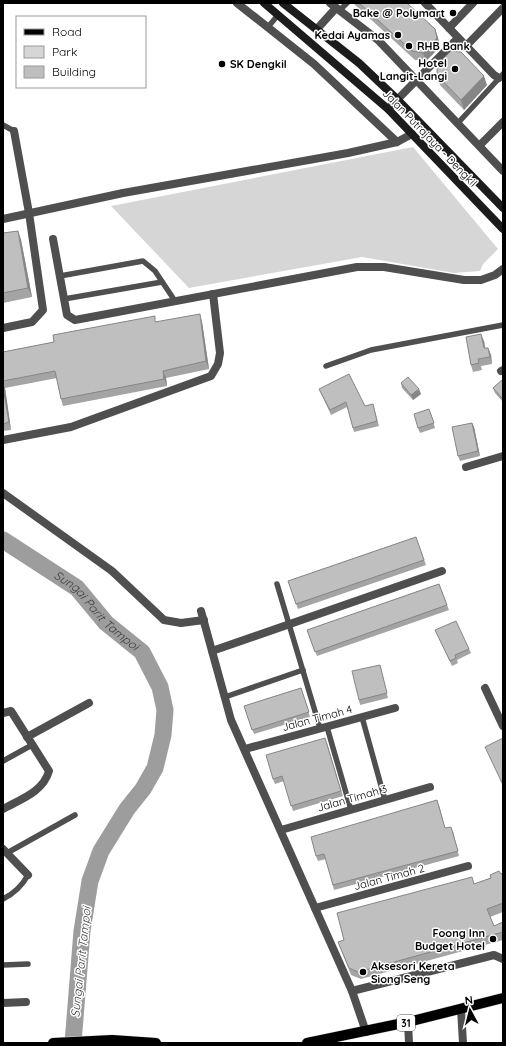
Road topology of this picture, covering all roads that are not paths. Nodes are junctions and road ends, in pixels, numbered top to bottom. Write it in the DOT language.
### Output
graph roads {
  1 [pos="238,3"];
  2 [pos="264,3"];
  3 [pos="283,3"];
  4 [pos="347,3"];
  5 [pos="425,3"];
  6 [pos="473,3"];
  7 [pos="336,7"];
  8 [pos="503,8"];
  9 [pos="278,15"];
  10 [pos="268,27"];
  11 [pos="449,28"];
  12 [pos="317,29"];
  13 [pos="458,38"];
  14 [pos="466,46"];
  15 [pos="501,76"];
  16 [pos="417,80"];
  17 [pos="397,99"];
  18 [pos="388,108"];
  19 [pos="503,122"];
  20 [pos="458,123"];
  21 [pos="3,125"];
  22 [pos="14,131"];
  23 [pos="412,134"];
  24 [pos="397,142"];
  25 [pos="480,145"];
  26 [pos="503,171"];
  27 [pos="503,208"];
  28 [pos="29,214"];
  29 [pos="3,219"];
  30 [pos="503,230"];
  31 [pos="53,239"];
  32 [pos="503,269"];
  33 [pos="60,276"];
  34 [pos="162,282"];
  35 [pos="213,294"];
  36 [pos="64,299"];
  37 [pos="175,301"];
  38 [pos="503,325"];
  39 [pos="3,328"];
  40 [pos="326,366"];
  41 [pos="3,440"];
  42 [pos="503,456"];
  43 [pos="466,467"];
  44 [pos="3,493"];
  45 [pos="442,571"];
  46 [pos="277,584"];
  47 [pos="201,611"];
  48 [pos="204,620"];
  49 [pos="290,624"];
  50 [pos="212,651"];
  51 [pos="303,670"];
  52 [pos="485,688"];
  53 [pos="225,697"];
  54 [pos="90,703"];
  55 [pos="395,708"];
  56 [pos="3,713"];
  57 [pos="362,717"];
  58 [pos="503,726"];
  59 [pos="324,728"];
  60 [pos="27,737"];
  61 [pos="32,745"];
  62 [pos="245,750"];
  63 [pos="3,761"];
  64 [pos="430,787"];
  65 [pos="385,800"];
  66 [pos="3,810"];
  67 [pos="351,810"];
  68 [pos="75,815"];
  69 [pos="281,830"];
  70 [pos="5,851"];
  71 [pos="468,866"];
  72 [pos="28,874"];
  73 [pos="3,898"];
  74 [pos="315,908"];
  75 [pos="503,959"];
  76 [pos="28,964"];
  77 [pos="3,965"];
  78 [pos="352,991"];
  79 [pos="503,998"];
  80 [pos="26,1002"];
  81 [pos="3,1003"];
  82 [pos="461,1009"];
  83 [pos="408,1022"];
  84 [pos="366,1032"];
  85 [pos="53,1043"];
  86 [pos="156,1043"];
  87 [pos="307,1043"];
  88 [pos="409,1043"];
  89 [pos="463,1043"];
  1 -- 10 [label="street"];
  2 -- 9 [label="main road, Jalan Putrajaya - Dengkil"];
  3 -- 12 [label="main road, Jalan Putrajaya - Dengkil"];
  4 -- 7 [label="lane"];
  5 -- 11 [label="street"];
  6 -- 11 [label="street"];
  7 -- 12 [label="street"];
  7 -- 16 [label="street"];
  8 -- 14 [label="street"];
  9 -- 10 [label="lane"];
  9 -- 18 [label="main road, Jalan Putrajaya - Dengkil"];
  10 -- 24 [label="street"];
  11 -- 13 [label="street"];
  12 -- 17 [label="main road, Jalan Putrajaya - Dengkil"];
  13 -- 14 [label="street"];
  13 -- 16 [label="street"];
  14 -- 15 [label="street"];
  15 -- 20 [label="lane"];
  16 -- 17 [label="street"];
  16 -- 20 [label="street"];
  17 -- 18 [label="street"];
  17 -- 27 [label="main road, Jalan Putrajaya - Dengkil"];
  18 -- 23 [label="main road, Jalan Putrajaya - Dengkil"];
  19 -- 25 [label="street"];
  20 -- 25 [label="street"];
  21 -- 22 [label="lane"];
  22 -- 28 [label="street"];
  23 -- 24 [label="street"];
  23 -- 30 [label="main road, Jalan Putrajaya - Dengkil"];
  24 -- 28 [label="street"];
  25 -- 26 [label="street"];
  28 -- 29 [label="street"];
  28 -- 39 [label="street"];
  31 -- 33 [label="street"];
  32 -- 35 [label="street"];
  33 -- 34 [label="lane"];
  33 -- 36 [label="street"];
  34 -- 36 [label="lane"];
  34 -- 37 [label="lane"];
  35 -- 37 [label="street"];
  35 -- 41 [label="street"];
  36 -- 37 [label="street"];
  38 -- 40 [label="lane"];
  42 -- 43 [label="street"];
  44 -- 48 [label="street"];
  45 -- 49 [label="street"];
  46 -- 49 [label="lane"];
  47 -- 48 [label="street"];
  48 -- 50 [label="street"];
  49 -- 50 [label="street"];
  49 -- 51 [label="lane"];
  50 -- 53 [label="street"];
  51 -- 53 [label="lane"];
  51 -- 59 [label="lane"];
  52 -- 58 [label="street"];
  53 -- 62 [label="street"];
  54 -- 60 [label="street"];
  55 -- 57 [label="street, Jalan Timah 4"];
  56 -- 60 [label="street"];
  57 -- 59 [label="street, Jalan Timah 4"];
  57 -- 65 [label="lane"];
  59 -- 62 [label="street, Jalan Timah 4"];
  59 -- 67 [label="lane"];
  60 -- 61 [label="street"];
  61 -- 63 [label="lane"];
  61 -- 66 [label="street"];
  62 -- 69 [label="street"];
  64 -- 65 [label="street, Jalan Timah 3"];
  65 -- 67 [label="street, Jalan Timah 3"];
  67 -- 69 [label="street, Jalan Timah 3"];
  68 -- 70 [label="lane"];
  69 -- 74 [label="street"];
  70 -- 72 [label="street"];
  71 -- 74 [label="street, Jalan Timah 2"];
  72 -- 73 [label="lane"];
  74 -- 78 [label="street"];
  75 -- 78 [label="street"];
  76 -- 77 [label="lane"];
  78 -- 84 [label="street"];
  79 -- 82 [label="main road, 31"];
  80 -- 81 [label="street"];
  82 -- 83 [label="main road, 31"];
  82 -- 89 [label="street"];
  83 -- 84 [label="main road, 31"];
  83 -- 88 [label="street"];
  84 -- 87 [label="main road, 31"];
  85 -- 86 [label="main road"];
}
